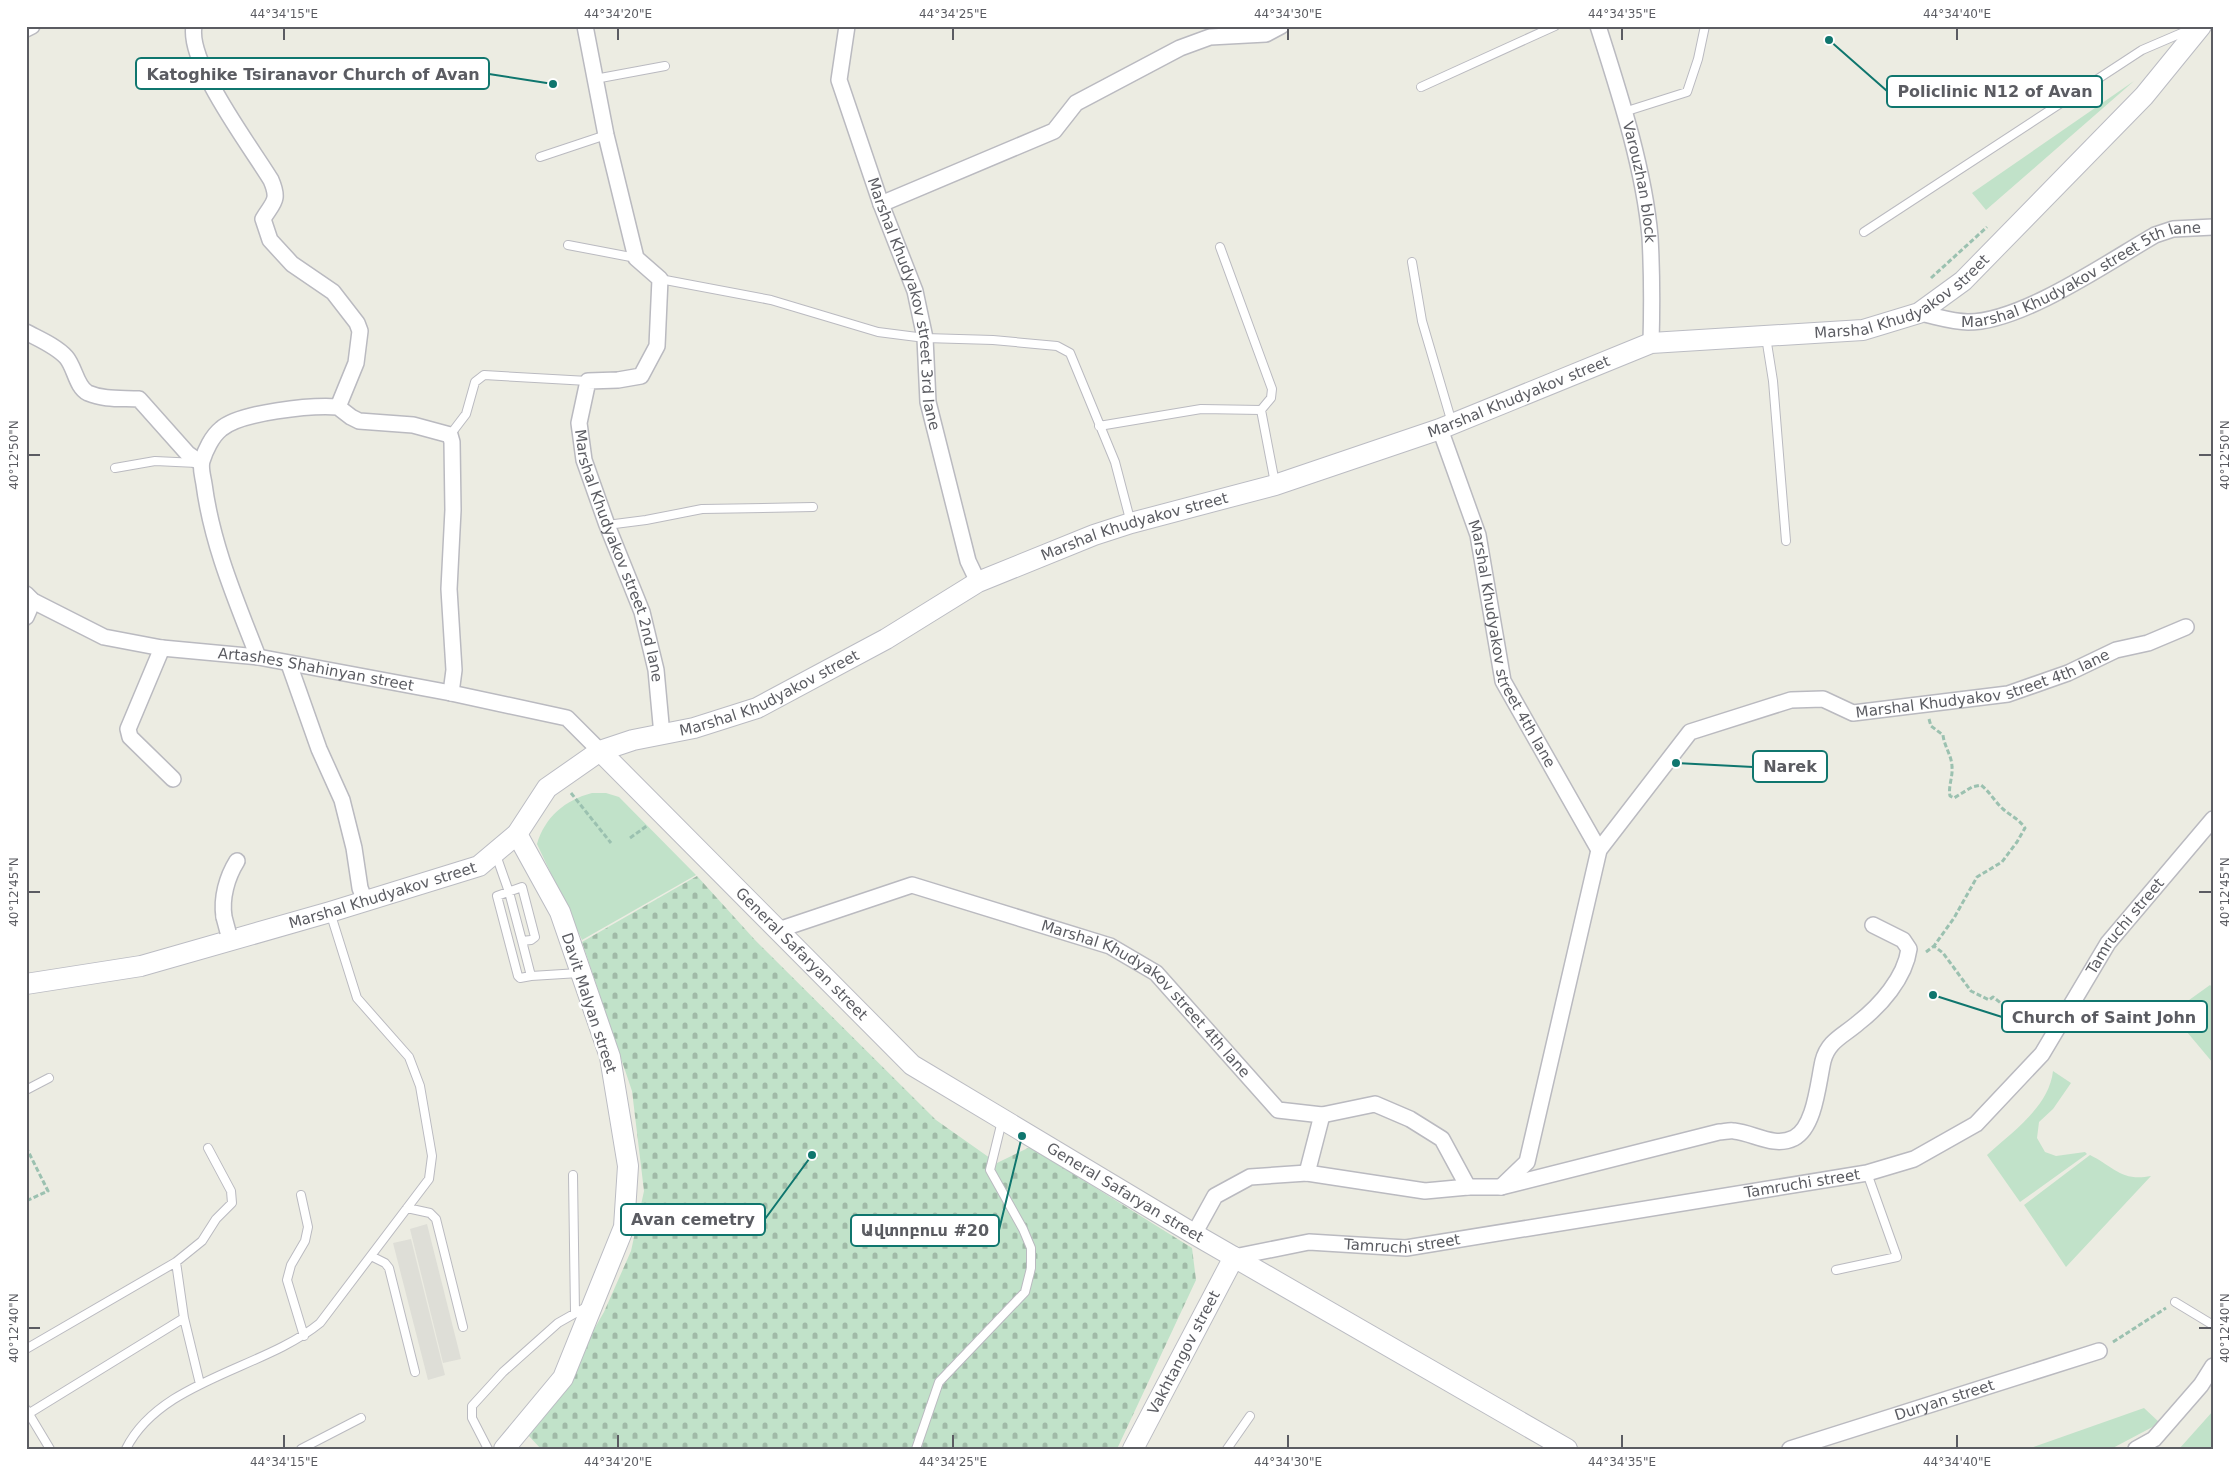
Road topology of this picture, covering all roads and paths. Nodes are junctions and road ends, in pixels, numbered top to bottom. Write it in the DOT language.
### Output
graph roads {
  1 [pos="32,26"];
  2 [pos="194,26"];
  3 [pos="585,26"];
  4 [pos="847,26"];
  5 [pos="1281,26"];
  6 [pos="1554,26"];
  7 [pos="1598,26"];
  8 [pos="1705,26"];
  9 [pos="2197,26"];
  10 [pos="2201,26"];
  11 [pos="26,30"];
  12 [pos="1243,31"];
  13 [pos="664,66"];
  14 [pos="595,79"];
  15 [pos="1421,87"];
  16 [pos="1624,112"];
  17 [pos="606,135"];
  18 [pos="540,157"];
  19 [pos="881,204"];
  20 [pos="2213,227"];
  21 [pos="1864,232"];
  22 [pos="568,245"];
  23 [pos="1220,247"];
  24 [pos="636,258"];
  25 [pos="1412,262"];
  26 [pos="660,279"];
  27 [pos="1919,313"];
  28 [pos="26,332"];
  29 [pos="1766,337"];
  30 [pos="925,338"];
  31 [pos="1651,343"];
  32 [pos="588,381"];
  33 [pos="338,406"];
  34 [pos="1262,410"];
  35 [pos="1099,426"];
  36 [pos="1446,426"];
  37 [pos="450,435"];
  38 [pos="201,463"];
  39 [pos="116,468"];
  40 [pos="1276,485"];
  41 [pos="813,507"];
  42 [pos="1131,523"];
  43 [pos="607,525"];
  44 [pos="1786,541"];
  45 [pos="978,582"];
  46 [pos="30,598"];
  47 [pos="26,617"];
  48 [pos="2186,626"];
  49 [pos="162,648"];
  50 [pos="258,657"];
  51 [pos="289,664"];
  52 [pos="451,693"];
  53 [pos="1928,703"];
  54 [pos="662,735"];
  55 [pos="600,751"];
  56 [pos="558,778"];
  57 [pos="173,779"];
  58 [pos="2213,818"];
  59 [pos="517,834"];
  60 [pos="611,844"];
  61 [pos="1599,850"];
  62 [pos="495,852"];
  63 [pos="237,861"];
  64 [pos="509,892"];
  65 [pos="365,901"];
  66 [pos="330,912"];
  67 [pos="1873,925"];
  68 [pos="778,930"];
  69 [pos="229,936"];
  70 [pos="522,941"];
  71 [pos="1934,946"];
  72 [pos="1907,962"];
  73 [pos="581,973"];
  74 [pos="532,976"];
  75 [pos="26,984"];
  76 [pos="2050,1040"];
  77 [pos="49,1078"];
  78 [pos="26,1090"];
  79 [pos="1322,1115"];
  80 [pos="1003,1120"];
  81 [pos="26,1147"];
  82 [pos="208,1148"];
  83 [pos="1307,1173"];
  84 [pos="1867,1173"];
  85 [pos="573,1175"];
  86 [pos="1468,1187"];
  87 [pos="1501,1187"];
  88 [pos="301,1195"];
  89 [pos="26,1201"];
  90 [pos="407,1208"];
  91 [pos="1194,1234"];
  92 [pos="371,1256"];
  93 [pos="1234,1257"];
  94 [pos="176,1262"];
  95 [pos="1836,1270"];
  96 [pos="594,1302"];
  97 [pos="2175,1302"];
  98 [pos="575,1313"];
  99 [pos="184,1318"];
  100 [pos="2213,1325"];
  101 [pos="463,1327"];
  102 [pos="304,1336"];
  103 [pos="26,1349"];
  104 [pos="2100,1351"];
  105 [pos="2213,1366"];
  106 [pos="415,1372"];
  107 [pos="200,1384"];
  108 [pos="27,1412"];
  109 [pos="1250,1416"];
  110 [pos="361,1418"];
  111 [pos="50,1449"];
  112 [pos="126,1449"];
  113 [pos="301,1449"];
  114 [pos="488,1449"];
  115 [pos="504,1449"];
  116 [pos="916,1449"];
  117 [pos="1134,1449"];
  118 [pos="1228,1449"];
  119 [pos="1567,1449"];
  120 [pos="1790,1449"];
  121 [pos="2136,1449"];
  1 -- 11 [label="street"];
  2 -- 33 [label="street"];
  3 -- 14 [label="street"];
  4 -- 19 [label="street, Marshal Khudyakov street 3rd lane"];
  5 -- 12 [label="street"];
  6 -- 15 [label="lane"];
  7 -- 16 [label="street, Varouzhan block"];
  8 -- 16 [label="lane"];
  9 -- 21 [label="lane"];
  10 -- 27 [label="street, Marshal Khudyakov street"];
  12 -- 19 [label="street"];
  13 -- 14 [label="lane"];
  14 -- 17 [label="street"];
  16 -- 31 [label="street, Varouzhan block"];
  17 -- 18 [label="lane"];
  17 -- 24 [label="street"];
  19 -- 30 [label="street, Marshal Khudyakov street 3rd lane"];
  20 -- 27 [label="street, Marshal Khudyakov street 5th lane"];
  22 -- 24 [label="lane"];
  23 -- 34 [label="lane"];
  24 -- 26 [label="street"];
  25 -- 36 [label="lane"];
  26 -- 30 [label="lane"];
  26 -- 32 [label="street"];
  27 -- 29 [label="street, Marshal Khudyakov street"];
  28 -- 38 [label="street"];
  29 -- 31 [label="street, Marshal Khudyakov street"];
  29 -- 44 [label="lane"];
  30 -- 35 [label="lane"];
  30 -- 45 [label="street, Marshal Khudyakov street 3rd lane"];
  31 -- 36 [label="street, Marshal Khudyakov street"];
  32 -- 37 [label="lane"];
  32 -- 43 [label="street, Marshal Khudyakov street 2nd lane"];
  33 -- 37 [label="street"];
  33 -- 38 [label="street"];
  34 -- 35 [label="lane"];
  34 -- 40 [label="lane"];
  35 -- 42 [label="lane"];
  36 -- 40 [label="street, Marshal Khudyakov street"];
  36 -- 61 [label="street, Marshal Khudyakov street 4th lane"];
  37 -- 52 [label="street"];
  38 -- 39 [label="lane"];
  38 -- 50 [label="street"];
  40 -- 42 [label="street, Marshal Khudyakov street"];
  41 -- 43 [label="lane"];
  42 -- 45 [label="street, Marshal Khudyakov street"];
  43 -- 54 [label="street, Marshal Khudyakov street 2nd lane"];
  45 -- 54 [label="street, Marshal Khudyakov street"];
  46 -- 47 [label="street"];
  46 -- 49 [label="street, Artashes Shahinyan street"];
  48 -- 53 [label="street, Marshal Khudyakov street 4th lane"];
  49 -- 50 [label="street, Artashes Shahinyan street"];
  49 -- 57 [label="street"];
  50 -- 51 [label="street, Artashes Shahinyan street"];
  51 -- 52 [label="street, Artashes Shahinyan street"];
  51 -- 65 [label="street"];
  52 -- 55 [label="street, Artashes Shahinyan street"];
  53 -- 61 [label="street, Marshal Khudyakov street 4th lane"];
  53 -- 71 [label="path"];
  54 -- 55 [label="street, Marshal Khudyakov street"];
  55 -- 56 [label="street, Marshal Khudyakov street"];
  55 -- 68 [label="street, General Safaryan street"];
  56 -- 59 [label="street, Marshal Khudyakov street"];
  56 -- 60 [label="path"];
  58 -- 76 [label="street, Tamruchi street"];
  59 -- 62 [label="street, Marshal Khudyakov street"];
  59 -- 73 [label="street, Davit Malyan street"];
  61 -- 87 [label="street, Marshal Khudyakov street 4th lane"];
  62 -- 64 [label="lane"];
  62 -- 65 [label="street, Marshal Khudyakov street"];
  63 -- 69 [label="street, bridge"];
  64 -- 70 [label="lane"];
  64 -- 70 [label="lane"];
  64 -- 74 [label="lane"];
  65 -- 66 [label="street, Marshal Khudyakov street"];
  66 -- 69 [label="street, Marshal Khudyakov street"];
  66 -- 90 [label="lane"];
  67 -- 72 [label="street"];
  68 -- 79 [label="street, Marshal Khudyakov street 4th lane"];
  68 -- 80 [label="street, General Safaryan street"];
  69 -- 75 [label="street, Marshal Khudyakov street"];
  70 -- 74 [label="lane"];
  71 -- 72 [label="path"];
  71 -- 76 [label="path"];
  72 -- 87 [label="street"];
  73 -- 74 [label="lane"];
  73 -- 96 [label="street, Davit Malyan street"];
  76 -- 84 [label="street, Tamruchi street"];
  77 -- 78 [label="lane"];
  79 -- 83 [label="street"];
  79 -- 86 [label="street, Marshal Khudyakov street 4th lane"];
  80 -- 91 [label="street, General Safaryan street"];
  80 -- 116 [label="lane"];
  81 -- 89 [label="path"];
  82 -- 94 [label="lane"];
  83 -- 86 [label="street"];
  83 -- 91 [label="street"];
  84 -- 93 [label="street, Tamruchi street"];
  84 -- 95 [label="lane"];
  85 -- 98 [label="lane"];
  86 -- 87 [label="street"];
  88 -- 102 [label="lane"];
  90 -- 92 [label="lane"];
  90 -- 101 [label="lane"];
  91 -- 93 [label="street, General Safaryan street"];
  92 -- 102 [label="lane"];
  92 -- 106 [label="lane"];
  93 -- 117 [label="street, Vakhtangov street"];
  93 -- 119 [label="street, General Safaryan street"];
  94 -- 99 [label="lane"];
  94 -- 103 [label="lane"];
  96 -- 98 [label="lane"];
  96 -- 115 [label="street, Davit Malyan street"];
  97 -- 100 [label="lane"];
  97 -- 104 [label="path"];
  98 -- 114 [label="lane"];
  99 -- 107 [label="lane"];
  99 -- 108 [label="lane"];
  102 -- 107 [label="lane"];
  104 -- 120 [label="street, Duryan street"];
  105 -- 121 [label="street"];
  107 -- 112 [label="lane"];
  108 -- 111 [label="lane"];
  109 -- 118 [label="lane"];
  110 -- 113 [label="lane"];
}
